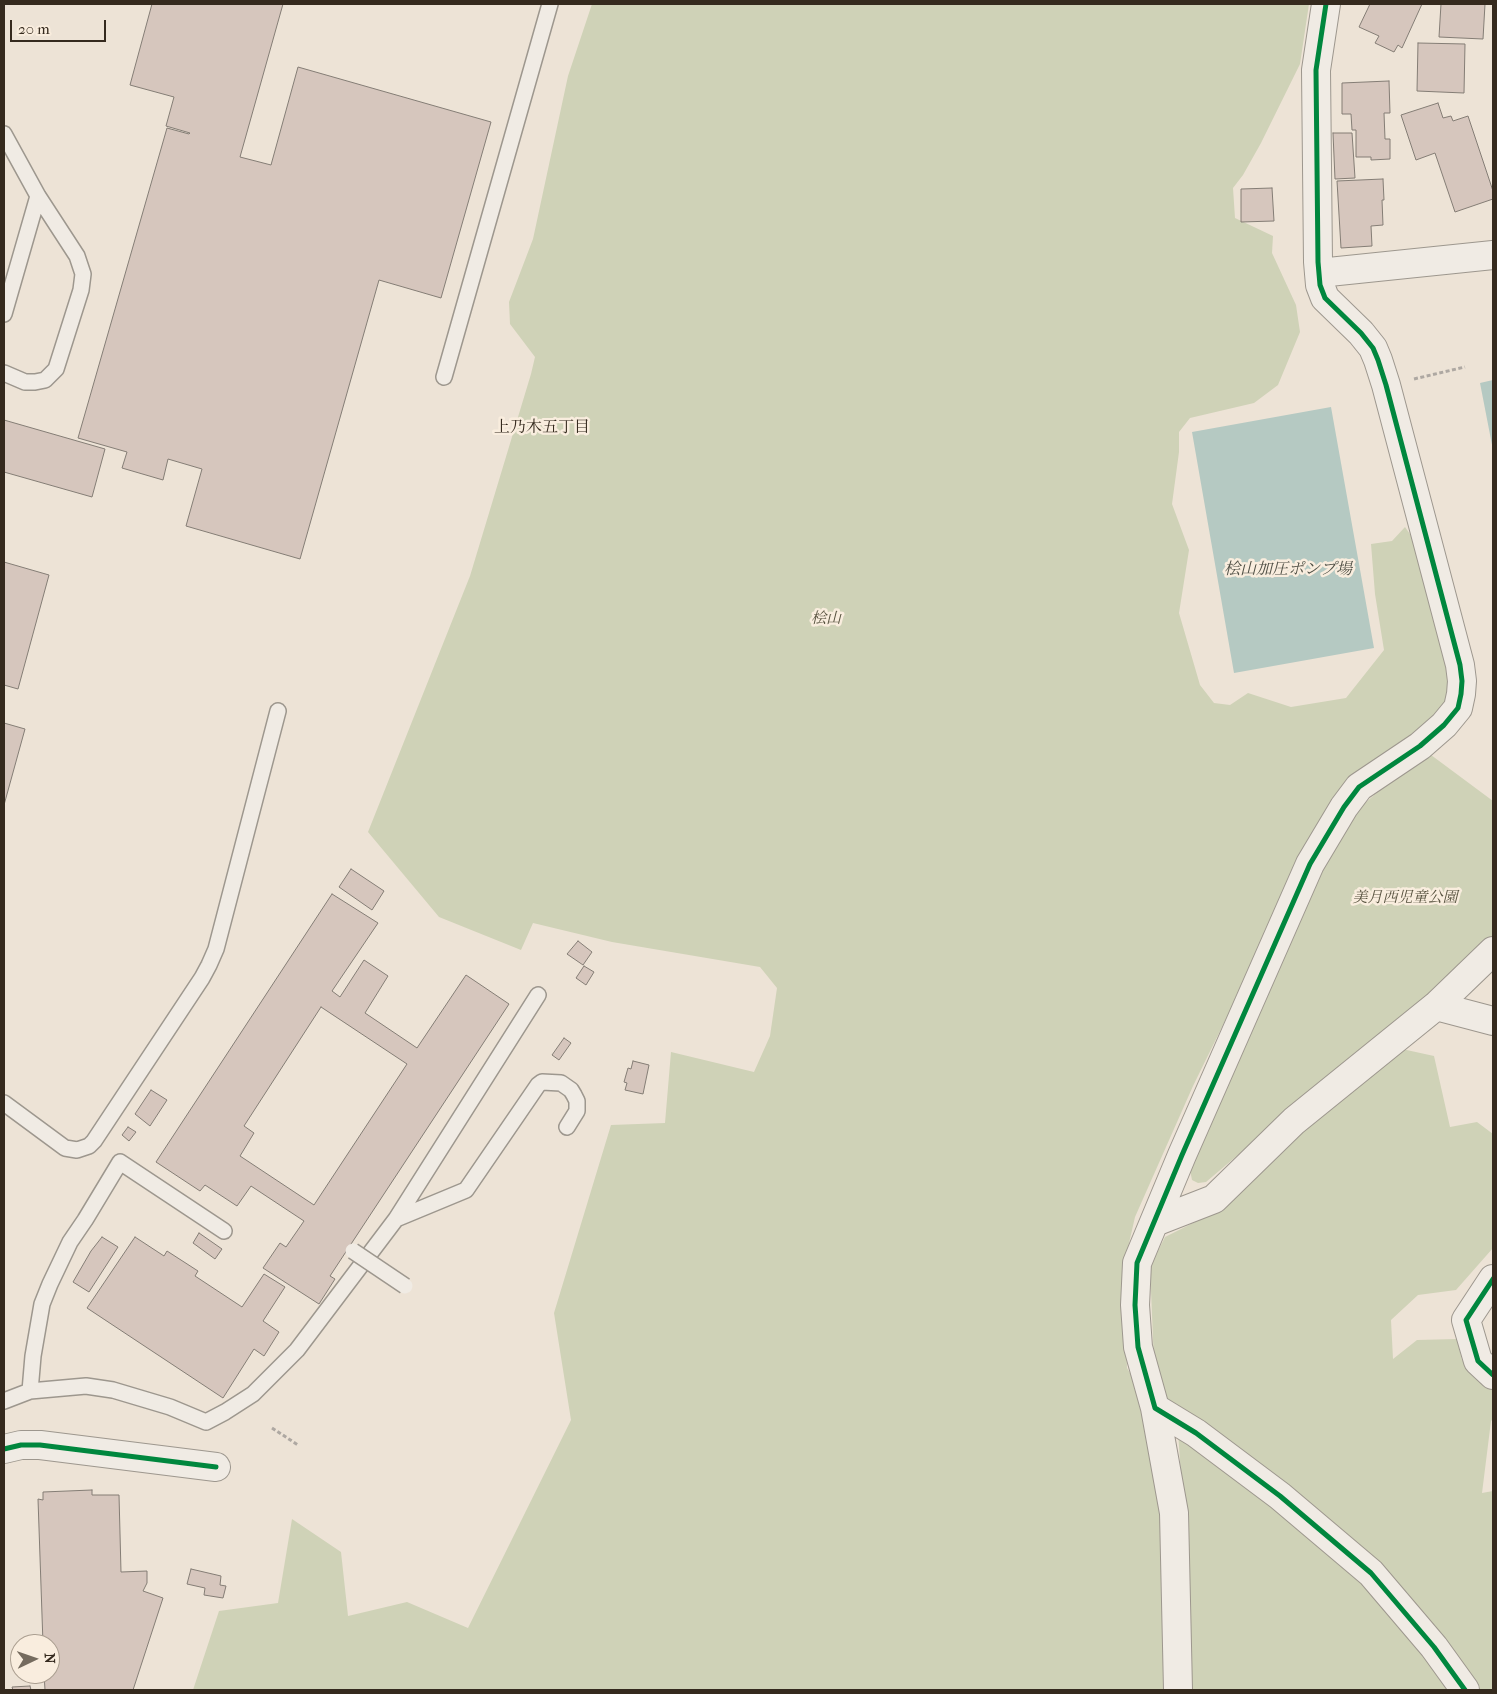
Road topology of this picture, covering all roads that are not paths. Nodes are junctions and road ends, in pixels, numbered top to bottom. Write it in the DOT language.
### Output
graph roads {
  1 [pos="550,4"];
  2 [pos="1326,4"];
  3 [pos="4,134"];
  4 [pos="38,196"];
  5 [pos="1493,255"];
  6 [pos="1319,273"];
  7 [pos="4,314"];
  8 [pos="4,373"];
  9 [pos="444,377"];
  10 [pos="278,711"];
  11 [pos="1493,951"];
  12 [pos="538,995"];
  13 [pos="1436,1006"];
  14 [pos="1493,1021"];
  15 [pos="4,1103"];
  16 [pos="567,1127"];
  17 [pos="396,1219"];
  18 [pos="1154,1222"];
  19 [pos="224,1231"];
  20 [pos="353,1251"];
  21 [pos="1493,1279"];
  22 [pos="405,1286"];
  23 [pos="1493,1375"];
  24 [pos="30,1391"];
  25 [pos="4,1401"];
  26 [pos="1155,1408"];
  27 [pos="4,1449"];
  28 [pos="216,1467"];
  29 [pos="1178,1690"];
  30 [pos="1466,1690"];
  1 -- 9 [label="lane"];
  2 -- 6 [label="street"];
  3 -- 4 [label="lane"];
  4 -- 7 [label="lane"];
  4 -- 8 [label="lane"];
  5 -- 6 [label="street"];
  6 -- 18 [label="street"];
  10 -- 15 [label="lane"];
  11 -- 13 [label="street"];
  12 -- 17 [label="lane"];
  13 -- 14 [label="street"];
  13 -- 18 [label="street"];
  16 -- 17 [label="lane"];
  17 -- 24 [label="lane"];
  18 -- 26 [label="street"];
  19 -- 24 [label="lane"];
  20 -- 22 [label="lane, bridge"];
  21 -- 23 [label="street"];
  24 -- 25 [label="lane"];
  26 -- 29 [label="street"];
  26 -- 30 [label="street"];
  27 -- 28 [label="street"];
}
